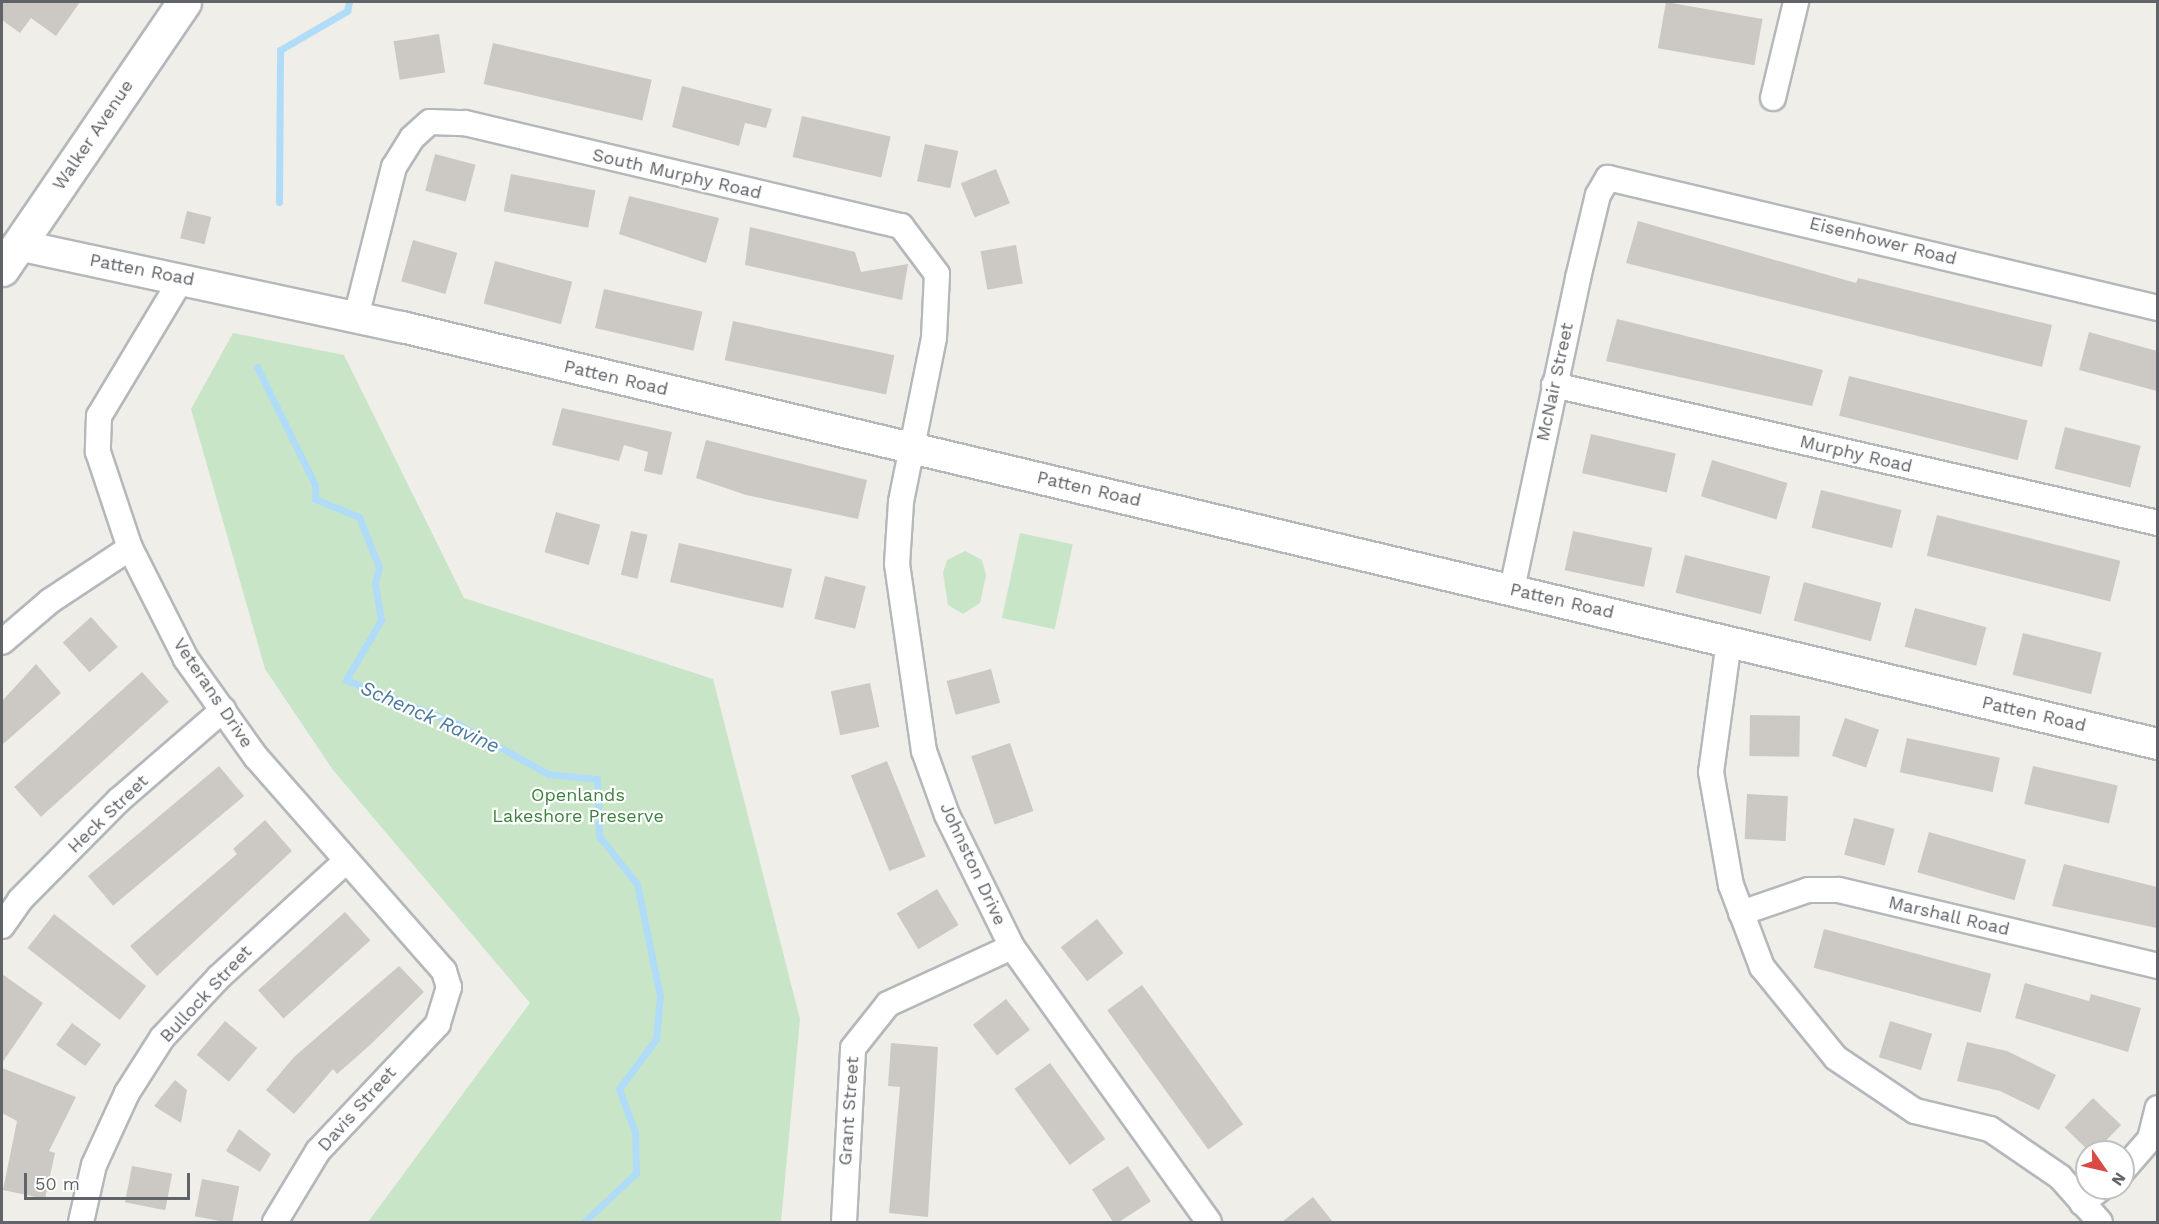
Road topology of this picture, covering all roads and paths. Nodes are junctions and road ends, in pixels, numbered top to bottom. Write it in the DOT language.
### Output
graph roads {
  1 [pos="184,2"];
  2 [pos="1796,2"];
  3 [pos="1773,98"];
  4 [pos="1608,178"];
  5 [pos="7,251"];
  6 [pos="182,278"];
  7 [pos="2157,308"];
  8 [pos="356,317"];
  9 [pos="1554,385"];
  10 [pos="912,447"];
  11 [pos="2157,523"];
  12 [pos="130,548"];
  13 [pos="1512,589"];
  14 [pos="1729,641"];
  15 [pos="2,642"];
  16 [pos="223,711"];
  17 [pos="2157,744"];
  18 [pos="345,862"];
  19 [pos="1741,913"];
  20 [pos="2,926"];
  21 [pos="1012,947"];
  22 [pos="2157,966"];
  23 [pos="447,1003"];
  24 [pos="2157,1108"];
  25 [pos="2135,1156"];
  26 [pos="2075,1186"];
  27 [pos="2093,1200"];
  28 [pos="81,1222"];
  29 [pos="275,1222"];
  30 [pos="844,1222"];
  31 [pos="1209,1222"];
  32 [pos="2100,1222"];
  1 -- 5 [label="main road, Walker Avenue"];
  2 -- 3 [label="street"];
  4 -- 7 [label="street, Eisenhower Road"];
  4 -- 9 [label="street, McNair Street"];
  5 -- 6 [label="street, Patten Road"];
  6 -- 8 [label="street, Patten Road"];
  6 -- 12 [label="street, Veterans Drive"];
  8 -- 10 [label="street, Patten Road"];
  8 -- 10 [label="street, South Murphy Road"];
  9 -- 11 [label="street, Murphy Road"];
  9 -- 13 [label="street, McNair Street"];
  10 -- 13 [label="street, Patten Road"];
  10 -- 21 [label="street, Johnston Drive"];
  12 -- 15 [label="street"];
  12 -- 16 [label="street, Veterans Drive"];
  13 -- 14 [label="street, Patten Road"];
  14 -- 17 [label="street, Patten Road"];
  14 -- 19 [label="street"];
  16 -- 18 [label="street, Veterans Drive"];
  16 -- 20 [label="street, Heck Street"];
  18 -- 23 [label="street, Veterans Drive"];
  18 -- 28 [label="street, Bullock Street"];
  19 -- 22 [label="street, Marshall Road"];
  19 -- 26 [label="street"];
  21 -- 30 [label="street, Grant Street"];
  21 -- 31 [label="street, Johnston Drive"];
  23 -- 29 [label="street, Davis Street"];
  24 -- 25 [label="street"];
  27 -- 32 [label="street"];
}
